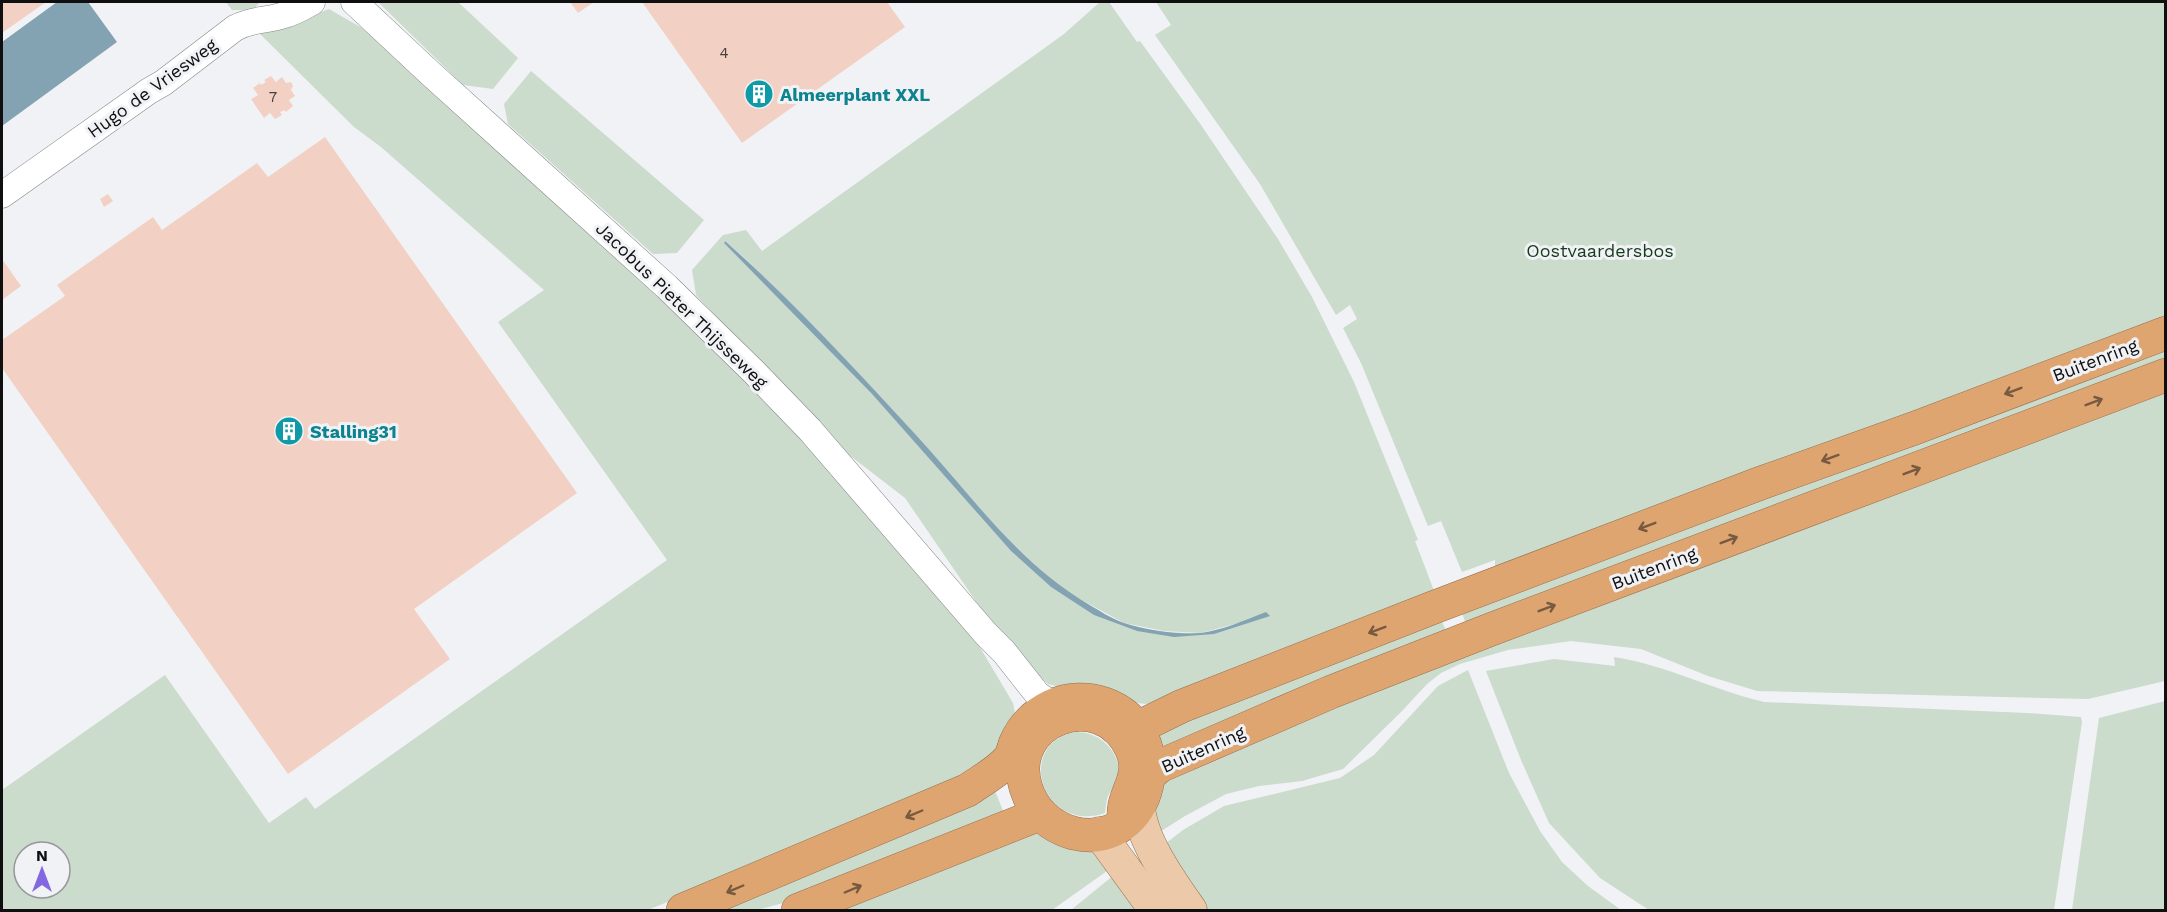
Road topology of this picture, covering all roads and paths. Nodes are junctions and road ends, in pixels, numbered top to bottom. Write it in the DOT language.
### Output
graph roads {
  1 [pos="312,2"];
  2 [pos="354,2"];
  3 [pos="2,195"];
  4 [pos="2166,333"];
  5 [pos="2166,375"];
  6 [pos="1126,724"];
  7 [pos="1032,736"];
  8 [pos="1149,775"];
  9 [pos="1040,814"];
  10 [pos="1121,821"];
  11 [pos="683,910"];
  12 [pos="798,910"];
  13 [pos="1155,910"];
  14 [pos="1191,910"];
  1 -- 3 [label="street, Hugo de Vriesweg"];
  2 -- 7 [label="street, Jacobus Pieter Thijsseweg"];
  4 -- 6 [label="highway, Buitenring, one-way"];
  8 -- 5 [label="highway, Buitenring, one-way"];
  6 -- 7 [label="highway"];
  6 -- 8 [label="highway"];
  6 -- 10 [label="highway"];
  7 -- 9 [label="highway"];
  7 -- 11 [label="highway, one-way"];
  8 -- 10 [label="highway"];
  9 -- 10 [label="highway"];
  12 -- 9 [label="highway, one-way"];
  10 -- 13 [label="main road"];
  10 -- 14 [label="main road"];
}
